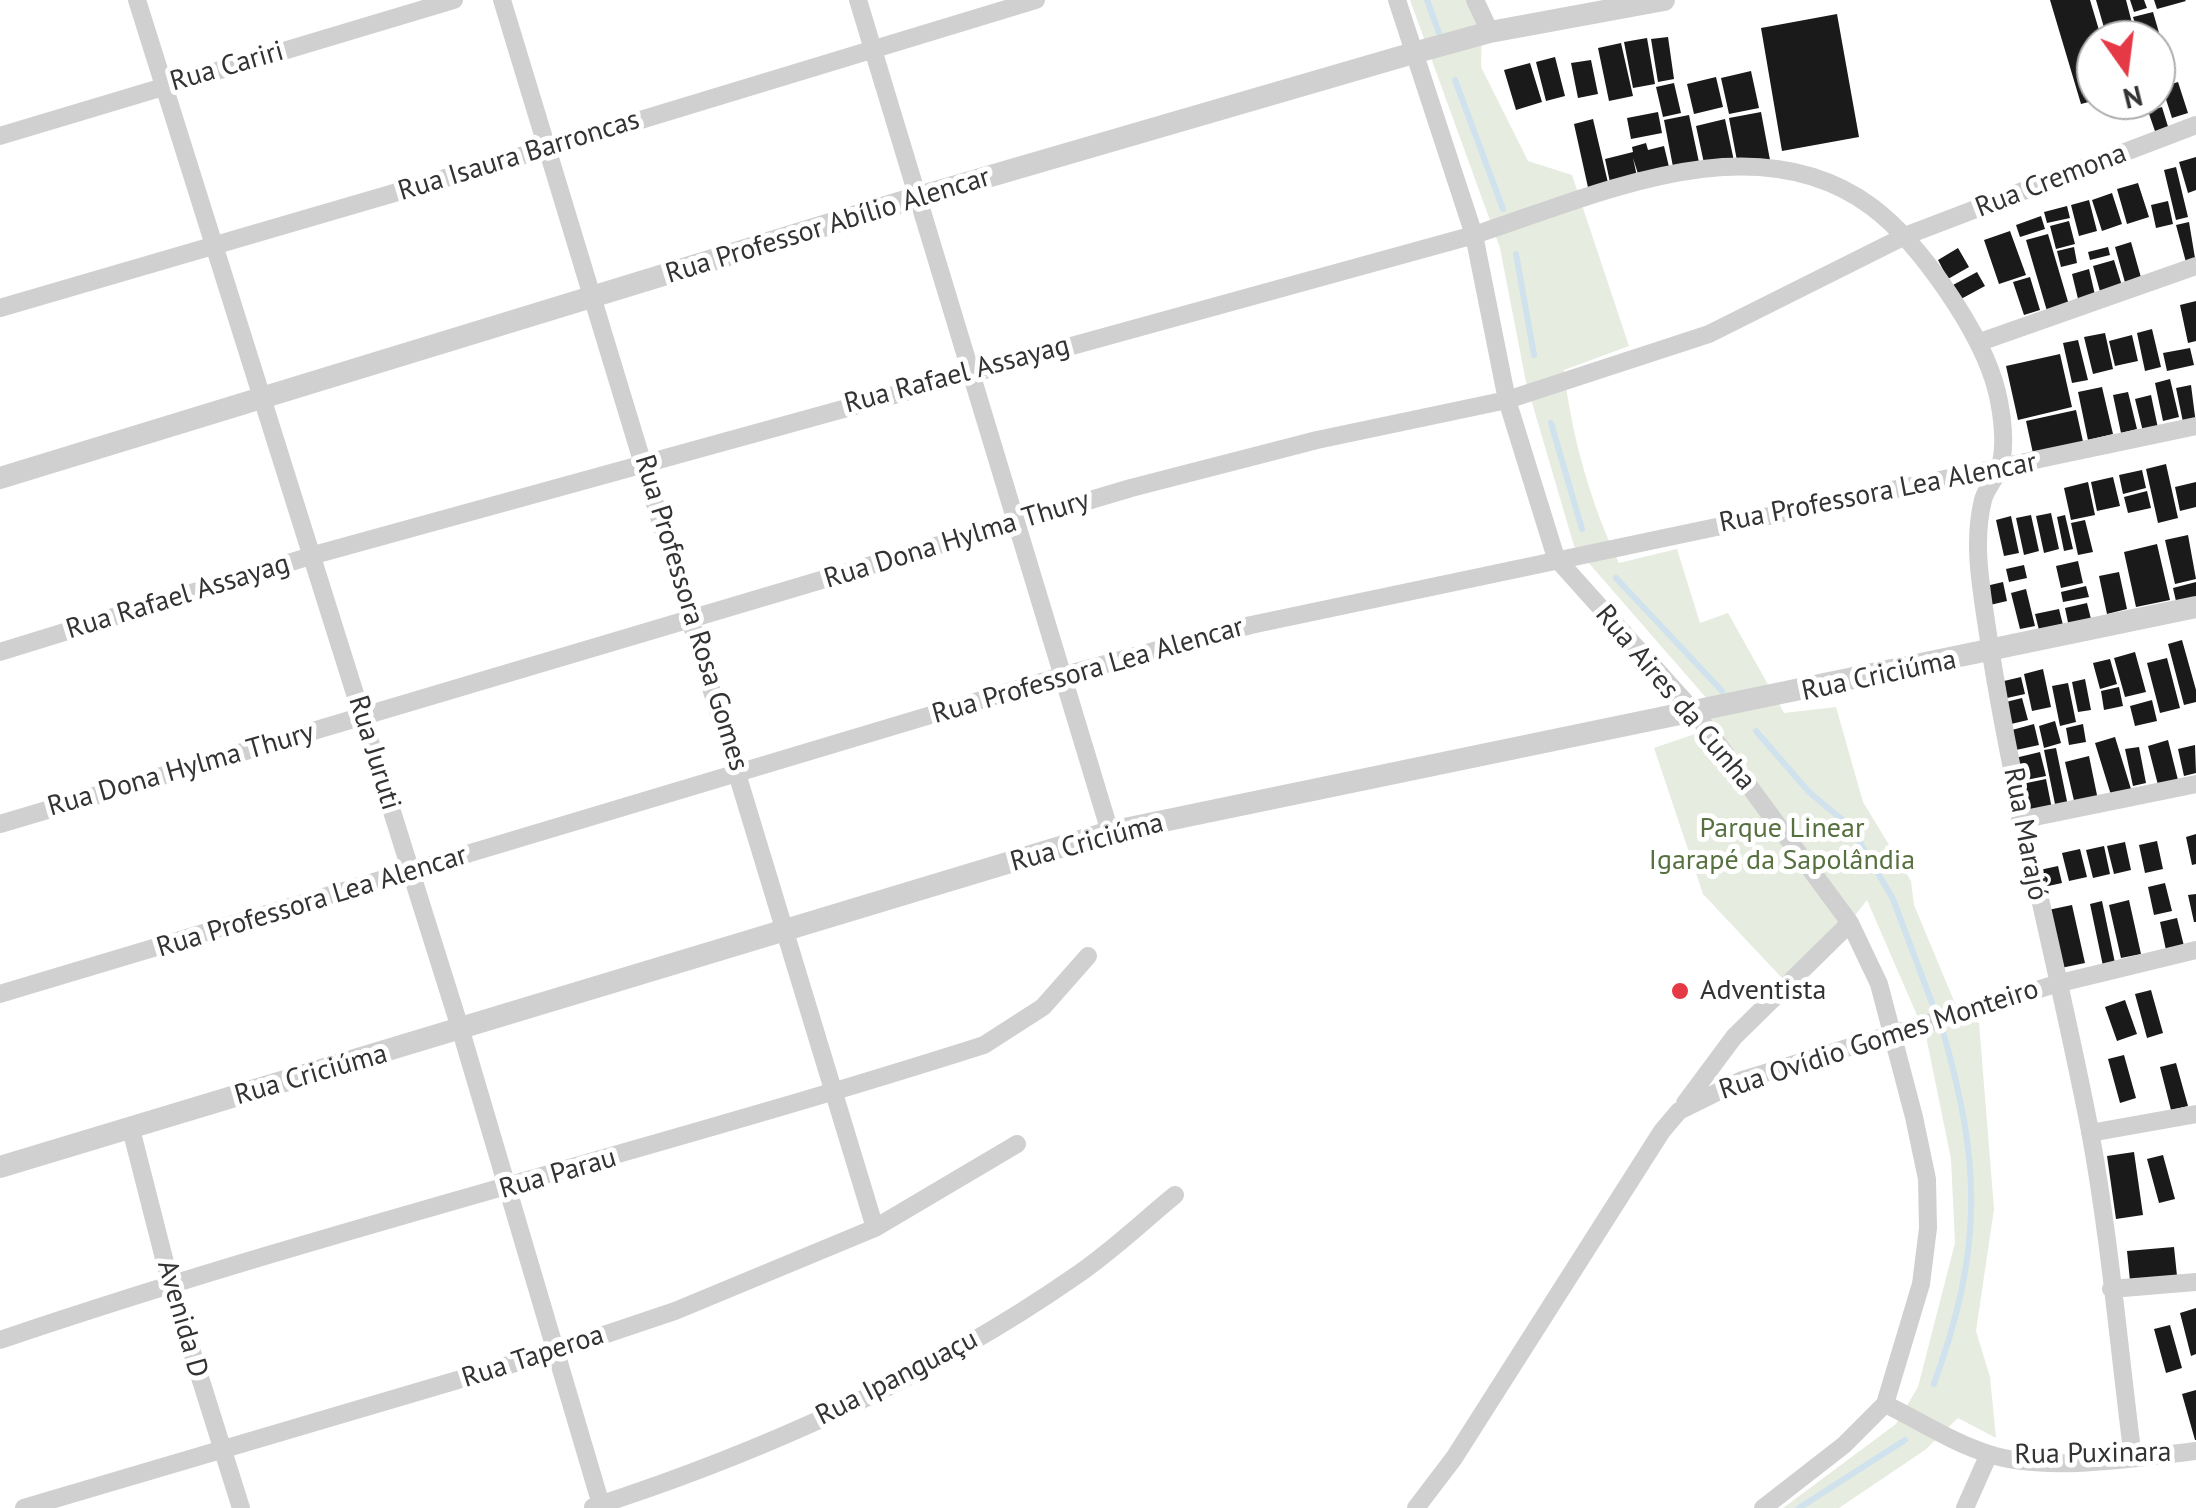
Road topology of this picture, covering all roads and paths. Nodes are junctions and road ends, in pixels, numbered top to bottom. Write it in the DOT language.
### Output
graph roads {
  1 [pos="137,0"];
  2 [pos="454,0"];
  3 [pos="502,0"];
  4 [pos="858,0"];
  5 [pos="1036,0"];
  6 [pos="1396,0"];
  7 [pos="1475,0"];
  8 [pos="1664,0"];
  9 [pos="1490,32"];
  10 [pos="873,48"];
  11 [pos="1417,52"];
  12 [pos="164,86"];
  13 [pos="2196,125"];
  14 [pos="0,136"];
  15 [pos="546,149"];
  16 [pos="915,198"];
  17 [pos="1474,235"];
  18 [pos="1905,236"];
  19 [pos="216,246"];
  20 [pos="2196,266"];
  21 [pos="592,298"];
  22 [pos="0,308"];
  23 [pos="1980,342"];
  24 [pos="971,370"];
  25 [pos="263,400"];
  26 [pos="1507,400"];
  27 [pos="2196,426"];
  28 [pos="644,462"];
  29 [pos="1999,469"];
  30 [pos="0,478"];
  31 [pos="1014,524"];
  32 [pos="314,556"];
  33 [pos="1556,558"];
  34 [pos="2196,608"];
  35 [pos="694,619"];
  36 [pos="0,652"];
  37 [pos="1990,653"];
  38 [pos="1060,676"];
  39 [pos="1696,714"];
  40 [pos="364,717"];
  41 [pos="740,774"];
  42 [pos="2196,784"];
  43 [pos="2020,820"];
  44 [pos="0,824"];
  45 [pos="1110,832"];
  46 [pos="410,872"];
  47 [pos="1850,923"];
  48 [pos="784,932"];
  49 [pos="2196,950"];
  50 [pos="1088,956"];
  51 [pos="2056,984"];
  52 [pos="0,994"];
  53 [pos="461,1031"];
  54 [pos="1893,1033"];
  55 [pos="831,1094"];
  56 [pos="1679,1110"];
  57 [pos="2196,1114"];
  58 [pos="131,1128"];
  59 [pos="2090,1133"];
  60 [pos="1016,1144"];
  61 [pos="0,1167"];
  62 [pos="507,1189"];
  63 [pos="1175,1195"];
  64 [pos="876,1228"];
  65 [pos="170,1282"];
  66 [pos="2196,1282"];
  67 [pos="2111,1289"];
  68 [pos="0,1340"];
  69 [pos="556,1351"];
  70 [pos="1885,1404"];
  71 [pos="2196,1451"];
  72 [pos="222,1452"];
  73 [pos="1989,1454"];
  74 [pos="2133,1458"];
  75 [pos="598,1507"];
  76 [pos="24,1508"];
  77 [pos="240,1508"];
  78 [pos="1416,1508"];
  79 [pos="1764,1508"];
  80 [pos="1965,1508"];
  1 -- 12 [label="street, Rua Juruti"];
  2 -- 12 [label="street, Rua Cariri"];
  3 -- 15 [label="street, Rua Professora Rosa Gomes"];
  4 -- 10 [label="street"];
  5 -- 10 [label="street, Rua Isaura Barroncas"];
  6 -- 11 [label="street, Rua Aires da Cunha"];
  7 -- 9 [label="street"];
  8 -- 9 [label="street, Rua Professor Abílio Alencar"];
  9 -- 11 [label="street, Rua Professor Abílio Alencar"];
  10 -- 15 [label="street, Rua Isaura Barroncas"];
  10 -- 16 [label="street"];
  11 -- 16 [label="street, Rua Professor Abílio Alencar"];
  11 -- 17 [label="street, Rua Aires da Cunha"];
  12 -- 14 [label="street, Rua Cariri"];
  12 -- 19 [label="street, Rua Juruti"];
  13 -- 18 [label="street, Rua Cremona"];
  15 -- 19 [label="street, Rua Isaura Barroncas"];
  15 -- 21 [label="street, Rua Professora Rosa Gomes"];
  16 -- 21 [label="street, Rua Professor Abílio Alencar"];
  16 -- 24 [label="street"];
  17 -- 18 [label="street, Rua Rafael Assayag"];
  17 -- 24 [label="street, Rua Rafael Assayag"];
  17 -- 26 [label="street, Rua Aires da Cunha"];
  18 -- 23 [label="street, Rua Marajó"];
  18 -- 26 [label="street, Rua Dona Hylma Thury"];
  19 -- 22 [label="street, Rua Isaura Barroncas"];
  19 -- 25 [label="street, Rua Juruti"];
  20 -- 23 [label="street"];
  21 -- 25 [label="street, Rua Professor Abílio Alencar"];
  21 -- 28 [label="street, Rua Professora Rosa Gomes"];
  23 -- 29 [label="street, Rua Marajó"];
  24 -- 28 [label="street, Rua Rafael Assayag"];
  24 -- 31 [label="street"];
  25 -- 30 [label="street, Rua Professor Abílio Alencar"];
  25 -- 32 [label="street, Rua Juruti"];
  26 -- 31 [label="street, Rua Dona Hylma Thury"];
  26 -- 33 [label="street, Rua Aires da Cunha"];
  27 -- 29 [label="street, Rua Professora Lea Alencar"];
  28 -- 32 [label="street, Rua Rafael Assayag"];
  28 -- 35 [label="street, Rua Professora Rosa Gomes"];
  29 -- 33 [label="street, Rua Professora Lea Alencar"];
  29 -- 37 [label="street, Rua Marajó"];
  31 -- 35 [label="street, Rua Dona Hylma Thury"];
  31 -- 38 [label="street"];
  32 -- 36 [label="street, Rua Rafael Assayag"];
  32 -- 40 [label="street, Rua Juruti"];
  33 -- 38 [label="street, Rua Professora Lea Alencar"];
  33 -- 39 [label="street, Rua Aires da Cunha"];
  34 -- 37 [label="street, Rua Criciúma"];
  35 -- 40 [label="street, Rua Dona Hylma Thury"];
  35 -- 41 [label="street, Rua Professora Rosa Gomes"];
  37 -- 39 [label="street, Rua Criciúma"];
  37 -- 43 [label="street, Rua Marajó"];
  38 -- 41 [label="street, Rua Professora Lea Alencar"];
  38 -- 45 [label="street"];
  39 -- 45 [label="street, Rua Criciúma"];
  39 -- 47 [label="street, Rua Aires da Cunha"];
  40 -- 44 [label="street, Rua Dona Hylma Thury"];
  40 -- 46 [label="street, Rua Juruti"];
  41 -- 46 [label="street, Rua Professora Lea Alencar"];
  41 -- 48 [label="street, Rua Professora Rosa Gomes"];
  42 -- 43 [label="street"];
  43 -- 51 [label="street, Rua Marajó"];
  45 -- 48 [label="street, Rua Criciúma"];
  46 -- 52 [label="street, Rua Professora Lea Alencar"];
  46 -- 53 [label="street, Rua Juruti"];
  47 -- 54 [label="street, Rua Aires da Cunha"];
  47 -- 56 [label="street"];
  48 -- 53 [label="street, Rua Criciúma"];
  48 -- 55 [label="street, Rua Professora Rosa Gomes"];
  49 -- 51 [label="street, Rua Ovídio Gomes Monteiro"];
  50 -- 55 [label="street, Rua Parau"];
  51 -- 54 [label="street, Rua Ovídio Gomes Monteiro"];
  51 -- 59 [label="street, Rua Marajó"];
  53 -- 58 [label="street, Rua Criciúma"];
  53 -- 62 [label="street, Rua Juruti"];
  54 -- 56 [label="street, Rua Ovídio Gomes Monteiro"];
  54 -- 70 [label="street, Rua Aires da Cunha"];
  55 -- 62 [label="street, Rua Parau"];
  55 -- 64 [label="street, Rua Professora Rosa Gomes"];
  56 -- 78 [label="street, Rua Ovídio Gomes Monteiro"];
  57 -- 59 [label="street"];
  58 -- 61 [label="street, Rua Criciúma"];
  58 -- 65 [label="street, Avenida D"];
  59 -- 67 [label="street, Rua Marajó"];
  60 -- 64 [label="street, Rua Taperoa"];
  62 -- 65 [label="street, Rua Parau"];
  62 -- 69 [label="street, Rua Juruti"];
  63 -- 75 [label="street, Rua Ipanguaçu"];
  64 -- 69 [label="street, Rua Taperoa"];
  65 -- 68 [label="street, Rua Parau"];
  65 -- 72 [label="street, Avenida D"];
  66 -- 67 [label="street"];
  67 -- 74 [label="street, Rua Marajó"];
  69 -- 72 [label="street, Rua Taperoa"];
  69 -- 75 [label="street, Rua Juruti"];
  70 -- 73 [label="street"];
  70 -- 79 [label="street, Rua Aires da Cunha"];
  71 -- 74 [label="street, Rua Puxinara"];
  72 -- 76 [label="street, Rua Taperoa"];
  72 -- 77 [label="street, Avenida D"];
  73 -- 74 [label="street, Rua Puxinara"];
  73 -- 80 [label="street, Rua Puxinara"];
}
